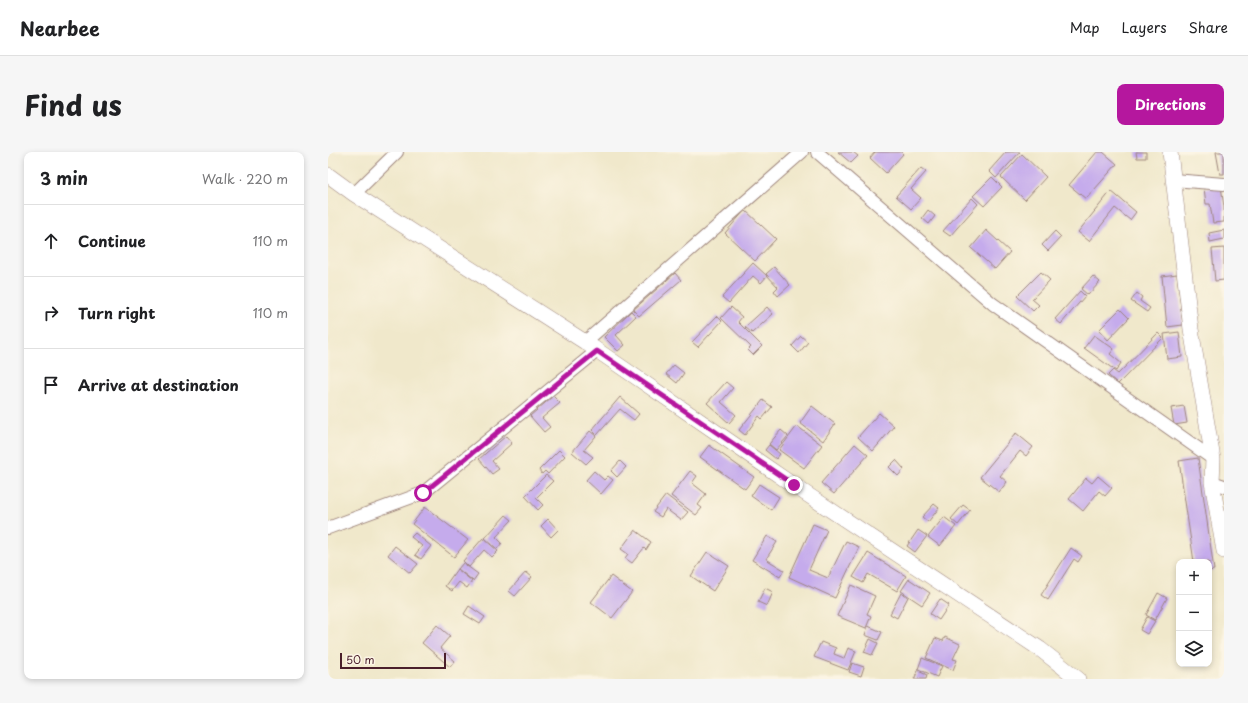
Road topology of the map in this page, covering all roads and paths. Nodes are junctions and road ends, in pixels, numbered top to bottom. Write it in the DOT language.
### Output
graph roads {
  1 [pos="397,152"];
  2 [pos="802,152"];
  3 [pos="817,152"];
  4 [pos="1170,152"];
  5 [pos="328,175"];
  6 [pos="1173,180"];
  7 [pos="1224,184"];
  8 [pos="354,194"];
  9 [pos="591,347"];
  10 [pos="1212,459"];
  11 [pos="1218,484"];
  12 [pos="328,528"];
  13 [pos="1224,551"];
  14 [pos="1078,679"];
  1 -- 8 [label="street"];
  2 -- 9 [label="street"];
  3 -- 10 [label="street"];
  4 -- 6 [label="street"];
  5 -- 8 [label="street"];
  6 -- 7 [label="street"];
  6 -- 10 [label="street"];
  8 -- 9 [label="street"];
  9 -- 12 [label="street"];
  9 -- 14 [label="street"];
  10 -- 11 [label="street"];
  11 -- 13 [label="street"];
}
